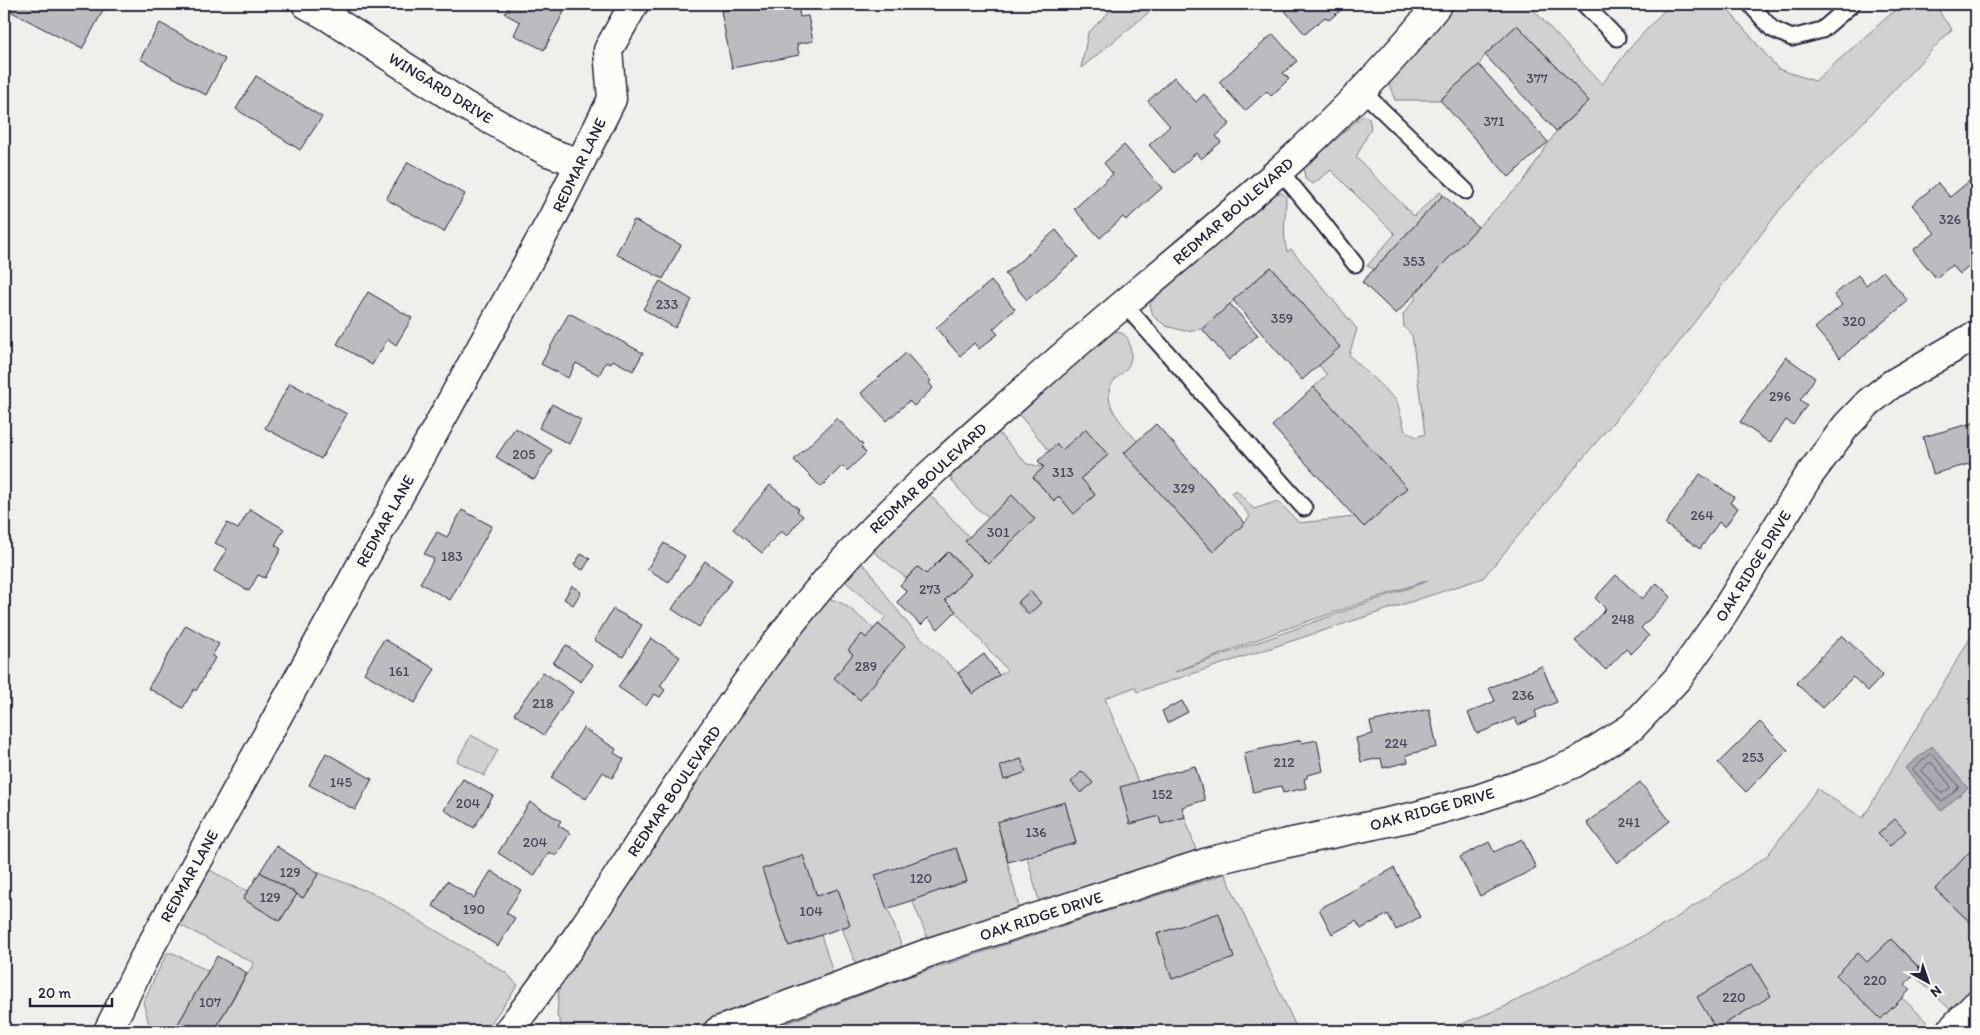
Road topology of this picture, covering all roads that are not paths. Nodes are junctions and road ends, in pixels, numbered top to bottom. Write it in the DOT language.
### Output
graph roads {
  1 [pos="306,4"];
  2 [pos="634,4"];
  3 [pos="1438,4"];
  4 [pos="1584,4"];
  5 [pos="1750,4"];
  6 [pos="1852,4"];
  7 [pos="1618,38"];
  8 [pos="1362,91"];
  9 [pos="580,163"];
  10 [pos="1280,171"];
  11 [pos="1466,191"];
  12 [pos="1354,264"];
  13 [pos="1124,304"];
  14 [pos="1973,343"];
  15 [pos="1304,508"];
  16 [pos="1976,1005"];
  17 [pos="518,1028"];
  18 [pos="108,1031"];
  19 [pos="718,1031"];
  20 [pos="1950,1031"];
  1 -- 9 [label="street, WINGARD DRIVE"];
  2 -- 9 [label="street, REDMAR LANE"];
  3 -- 8 [label="street, REDMAR BOULEVARD"];
  4 -- 7 [label="lane"];
  5 -- 6 [label="lane"];
  8 -- 10 [label="street, REDMAR BOULEVARD"];
  8 -- 11 [label="lane"];
  9 -- 18 [label="street, REDMAR LANE"];
  10 -- 12 [label="lane"];
  10 -- 13 [label="street, REDMAR BOULEVARD"];
  13 -- 15 [label="lane"];
  13 -- 17 [label="street, REDMAR BOULEVARD"];
  14 -- 19 [label="street, OAK RIDGE DRIVE"];
  16 -- 20 [label="street"];
}
